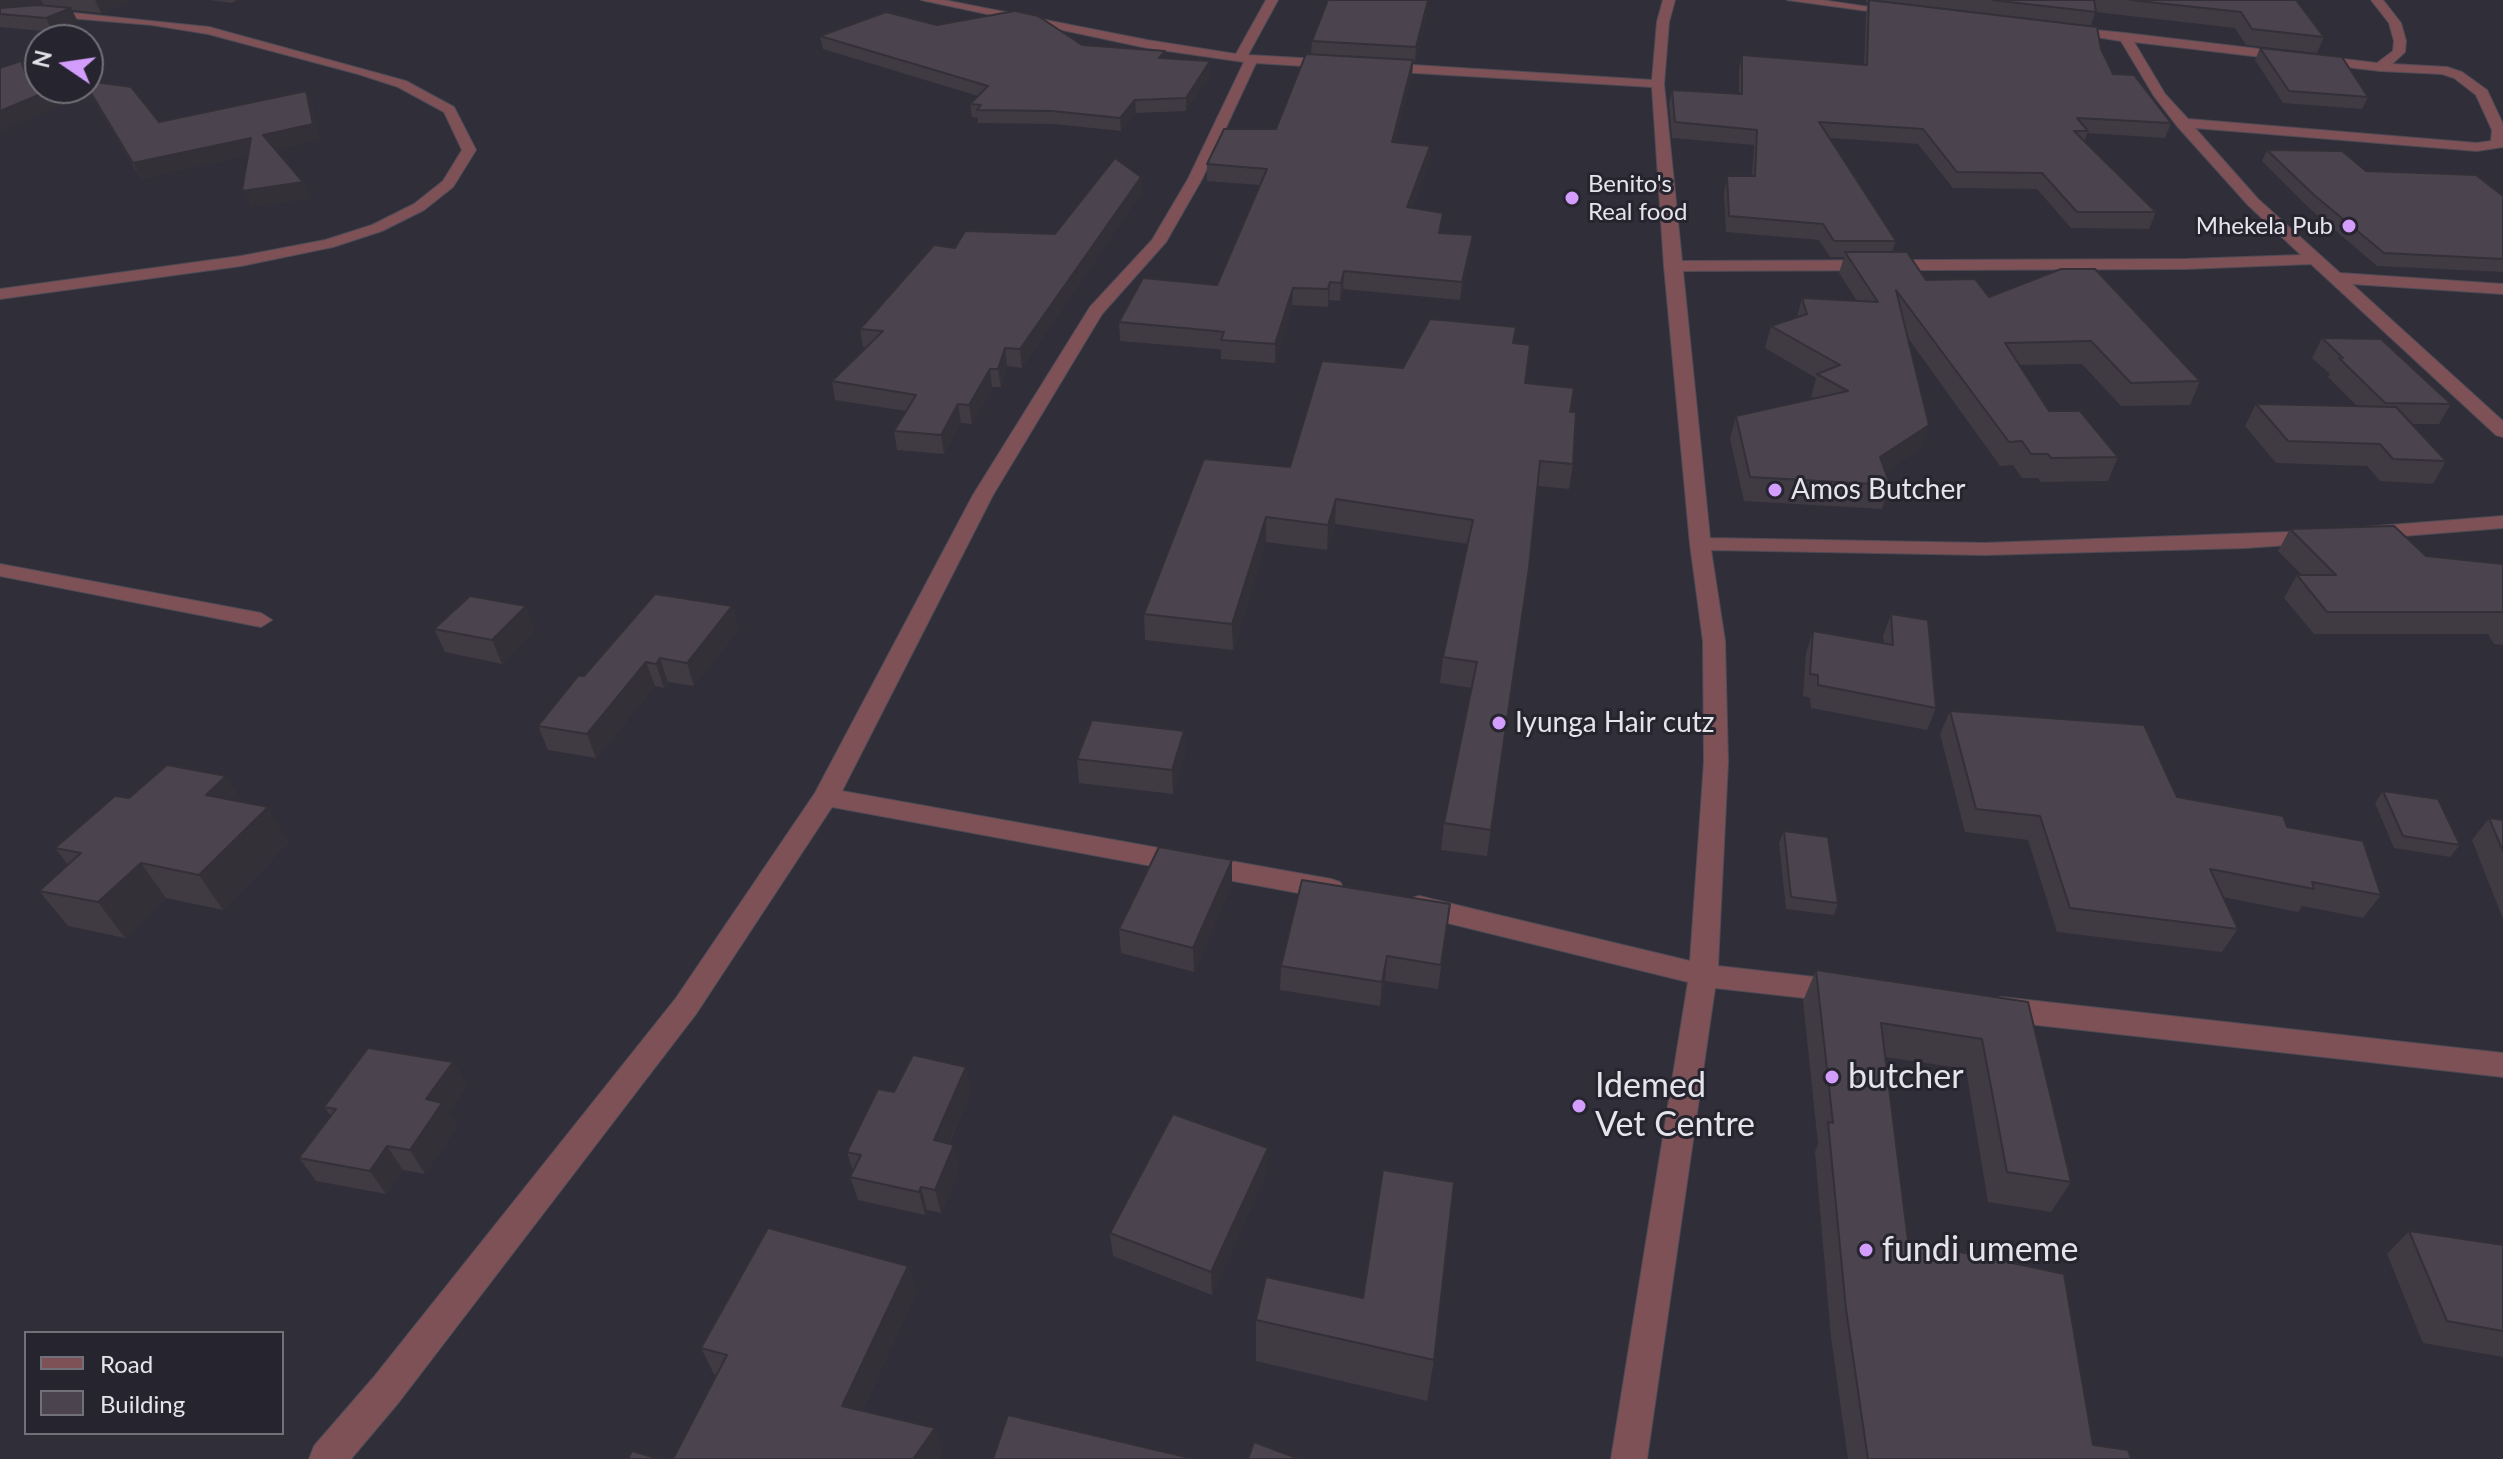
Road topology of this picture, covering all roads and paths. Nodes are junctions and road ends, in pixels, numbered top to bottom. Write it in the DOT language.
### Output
graph roads {
  1 [pos="927,0"];
  2 [pos="1272,0"];
  3 [pos="1669,0"];
  4 [pos="1793,0"];
  5 [pos="2377,0"];
  6 [pos="1904,13"];
  7 [pos="0,17"];
  8 [pos="2047,29"];
  9 [pos="2125,37"];
  10 [pos="1246,58"];
  11 [pos="1346,65"];
  12 [pos="1361,66"];
  13 [pos="2380,67"];
  14 [pos="1658,84"];
  15 [pos="2182,123"];
  16 [pos="2315,259"];
  17 [pos="1672,266"];
  18 [pos="2339,278"];
  19 [pos="2503,289"];
  20 [pos="0,294"];
  21 [pos="2503,431"];
  22 [pos="2503,522"];
  23 [pos="1700,544"];
  24 [pos="0,570"];
  25 [pos="261,620"];
  26 [pos="826,797"];
  27 [pos="1357,894"];
  28 [pos="1388,900"];
  29 [pos="1703,975"];
  30 [pos="1872,994"];
  31 [pos="1980,1006"];
  32 [pos="2503,1065"];
  33 [pos="327,1459"];
  34 [pos="1629,1459"];
  1 -- 10 [label="street"];
  2 -- 10 [label="street"];
  3 -- 14 [label="street"];
  4 -- 6 [label="street"];
  5 -- 13 [label="street"];
  7 -- 20 [label="street"];
  8 -- 9 [label="street"];
  9 -- 13 [label="street"];
  9 -- 15 [label="street"];
  10 -- 11 [label="street"];
  10 -- 26 [label="street"];
  12 -- 14 [label="street"];
  13 -- 15 [label="street"];
  14 -- 17 [label="street"];
  15 -- 16 [label="street"];
  16 -- 17 [label="street"];
  16 -- 18 [label="street"];
  17 -- 23 [label="street"];
  18 -- 19 [label="street"];
  18 -- 21 [label="street"];
  22 -- 23 [label="street"];
  23 -- 29 [label="street"];
  24 -- 25 [label="street"];
  26 -- 27 [label="street"];
  26 -- 33 [label="street"];
  28 -- 29 [label="street"];
  29 -- 30 [label="street"];
  29 -- 34 [label="street"];
  31 -- 32 [label="street"];
}
